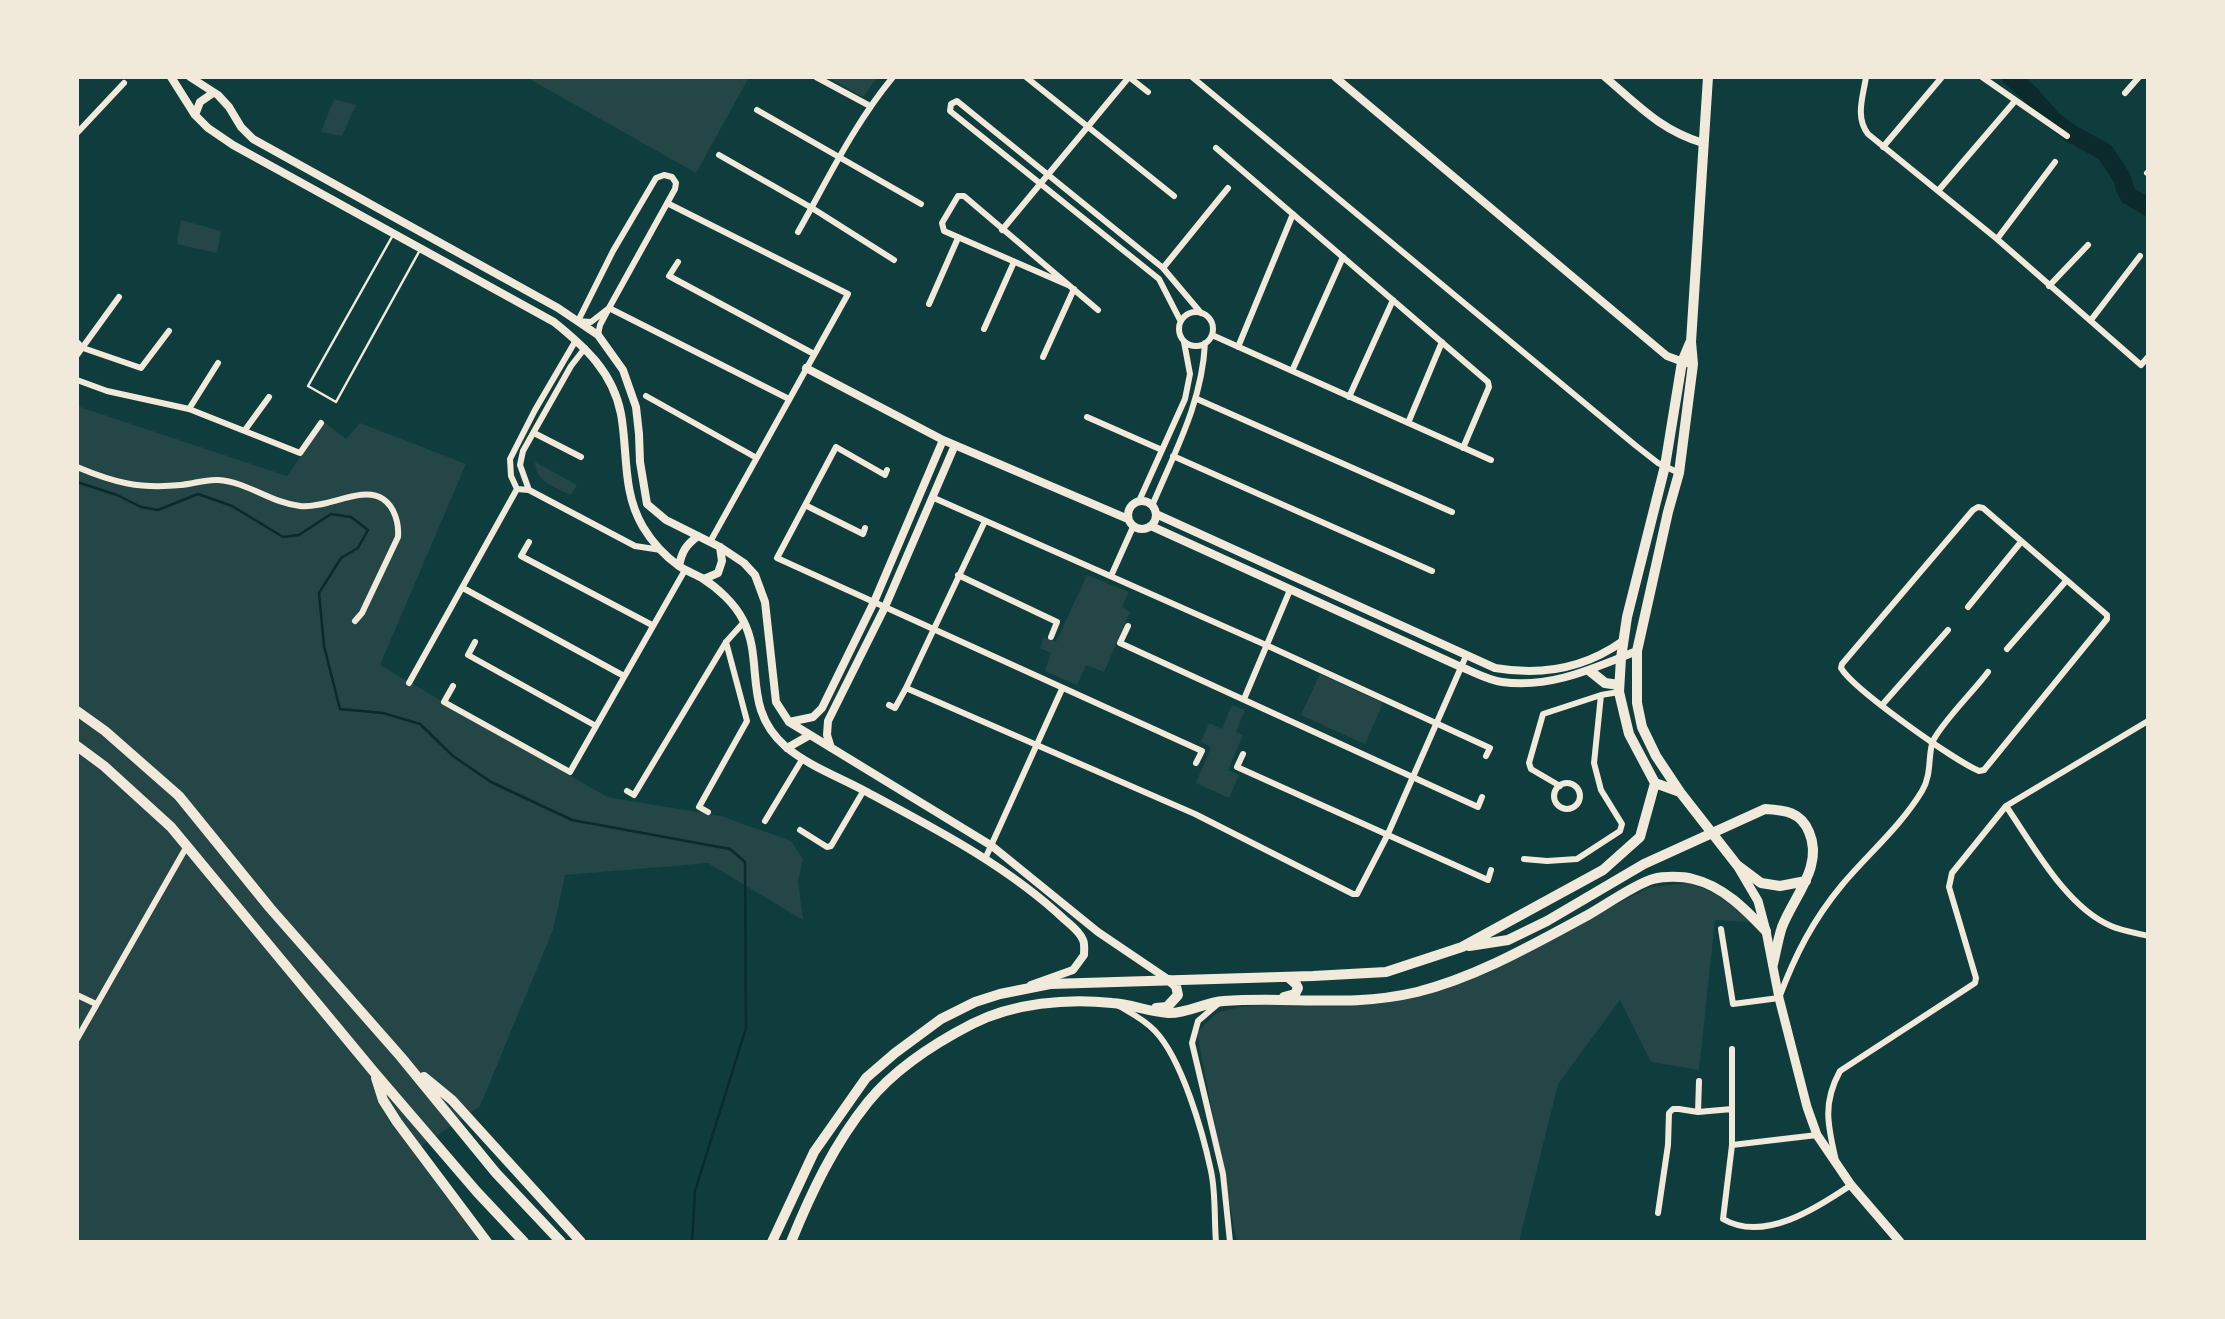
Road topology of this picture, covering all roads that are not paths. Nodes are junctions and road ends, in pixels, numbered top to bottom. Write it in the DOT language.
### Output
graph roads {
  1 [pos="171,77"];
  2 [pos="190,77"];
  3 [pos="816,77"];
  4 [pos="893,77"];
  5 [pos="1026,77"];
  6 [pos="1129,77"];
  7 [pos="1192,77"];
  8 [pos="1335,77"];
  9 [pos="1605,77"];
  10 [pos="1708,77"];
  11 [pos="1866,77"];
  12 [pos="1942,77"];
  13 [pos="1982,77"];
  14 [pos="2139,77"];
  15 [pos="124,83"];
  16 [pos="1148,92"];
  17 [pos="213,93"];
  18 [pos="2126,93"];
  19 [pos="2015,101"];
  20 [pos="870,106"];
  21 [pos="757,110"];
  22 [pos="195,115"];
  23 [pos="1087,126"];
  24 [pos="77,133"];
  25 [pos="2067,136"];
  26 [pos="1703,143"];
  27 [pos="1883,147"];
  28 [pos="1216,148"];
  29 [pos="719,155"];
  30 [pos="839,156"];
  31 [pos="2055,162"];
  32 [pos="1047,174"];
  33 [pos="1040,183"];
  34 [pos="1228,188"];
  35 [pos="1938,191"];
  36 [pos="1174,196"];
  37 [pos="667,203"];
  38 [pos="921,204"];
  39 [pos="812,208"];
  40 [pos="1293,214"];
  41 [pos="1002,230"];
  42 [pos="798,232"];
  43 [pos="393,235"];
  44 [pos="958,238"];
  45 [pos="1997,239"];
  46 [pos="1135,244"];
  47 [pos="2088,245"];
  48 [pos="420,250"];
  49 [pos="1127,253"];
  50 [pos="2140,256"];
  51 [pos="1343,257"];
  52 [pos="894,260"];
  53 [pos="678,262"];
  54 [pos="1014,262"];
  55 [pos="1163,268"];
  56 [pos="2049,286"];
  57 [pos="1071,287"];
  58 [pos="119,297"];
  59 [pos="1393,300"];
  60 [pos="929,304"];
  61 [pos="609,308"];
  62 [pos="1098,310"];
  63 [pos="1201,313"];
  64 [pos="1180,320"];
  65 [pos="2091,320"];
  66 [pos="578,321"];
  67 [pos="984,329"];
  68 [pos="169,331"];
  69 [pos="598,335"];
  70 [pos="1212,335"];
  71 [pos="576,340"];
  72 [pos="77,342"];
  73 [pos="1184,342"];
  74 [pos="1441,342"];
  75 [pos="1690,342"];
  76 [pos="1205,343"];
  77 [pos="1238,347"];
  78 [pos="83,348"];
  79 [pos="585,348"];
  80 [pos="814,354"];
  81 [pos="77,355"];
  82 [pos="1043,357"];
  83 [pos="2148,357"];
  84 [pos="1682,362"];
  85 [pos="218,363"];
  86 [pos="1693,364"];
  87 [pos="806,368"];
  88 [pos="1292,371"];
  89 [pos="77,380"];
  90 [pos="646,396"];
  91 [pos="269,397"];
  92 [pos="1349,397"];
  93 [pos="789,399"];
  94 [pos="1197,399"];
  95 [pos="189,409"];
  96 [pos="1087,417"];
  97 [pos="1408,423"];
  98 [pos="321,424"];
  99 [pos="1173,424"];
  100 [pos="245,430"];
  101 [pos="1184,430"];
  102 [pos="534,433"];
  103 [pos="943,440"];
  104 [pos="956,445"];
  105 [pos="1463,448"];
  106 [pos="1162,450"];
  107 [pos="1173,456"];
  108 [pos="581,457"];
  109 [pos="755,457"];
  110 [pos="1491,460"];
  111 [pos="1665,466"];
  112 [pos="77,467"];
  113 [pos="887,470"];
  114 [pos="1679,473"];
  115 [pos="517,489"];
  116 [pos="529,490"];
  117 [pos="934,498"];
  118 [pos="1139,501"];
  119 [pos="805,505"];
  120 [pos="1154,510"];
  121 [pos="1452,512"];
  122 [pos="985,521"];
  123 [pos="1130,523"];
  124 [pos="1151,526"];
  125 [pos="865,528"];
  126 [pos="698,536"];
  127 [pos="529,542"];
  128 [pos="710,542"];
  129 [pos="2021,542"];
  130 [pos="720,547"];
  131 [pos="661,550"];
  132 [pos="682,568"];
  133 [pos="1432,571"];
  134 [pos="958,575"];
  135 [pos="1111,576"];
  136 [pos="704,579"];
  137 [pos="2066,581"];
  138 [pos="463,588"];
  139 [pos="1290,590"];
  140 [pos="874,602"];
  141 [pos="885,607"];
  142 [pos="1968,607"];
  143 [pos="355,621"];
  144 [pos="744,621"];
  145 [pos="652,625"];
  146 [pos="1128,626"];
  147 [pos="933,630"];
  148 [pos="1948,630"];
  149 [pos="1051,636"];
  150 [pos="1623,641"];
  151 [pos="475,642"];
  152 [pos="726,642"];
  153 [pos="1266,645"];
  154 [pos="2007,649"];
  155 [pos="1637,651"];
  156 [pos="1466,656"];
  157 [pos="1621,658"];
  158 [pos="1461,667"];
  159 [pos="1590,671"];
  160 [pos="1988,673"];
  161 [pos="624,676"];
  162 [pos="408,683"];
  163 [pos="453,686"];
  164 [pos="906,688"];
  165 [pos="1062,689"];
  166 [pos="1619,689"];
  167 [pos="1601,695"];
  168 [pos="1244,699"];
  169 [pos="889,705"];
  170 [pos="1882,705"];
  171 [pos="77,711"];
  172 [pos="789,722"];
  173 [pos="2148,722"];
  174 [pos="1437,723"];
  175 [pos="596,726"];
  176 [pos="1642,727"];
  177 [pos="1629,734"];
  178 [pos="810,735"];
  179 [pos="1932,742"];
  180 [pos="1038,745"];
  181 [pos="77,746"];
  182 [pos="787,748"];
  183 [pos="831,748"];
  184 [pos="1243,754"];
  185 [pos="1486,756"];
  186 [pos="803,758"];
  187 [pos="1196,763"];
  188 [pos="1413,777"];
  189 [pos="1655,783"];
  190 [pos="1560,786"];
  191 [pos="627,790"];
  192 [pos="864,790"];
  193 [pos="1680,792"];
  194 [pos="1482,797"];
  195 [pos="2006,806"];
  196 [pos="708,811"];
  197 [pos="765,821"];
  198 [pos="800,830"];
  199 [pos="1387,836"];
  200 [pos="187,846"];
  201 [pos="992,846"];
  202 [pos="985,859"];
  203 [pos="1524,859"];
  204 [pos="1011,861"];
  205 [pos="1737,865"];
  206 [pos="1492,870"];
  207 [pos="1004,872"];
  208 [pos="1806,881"];
  209 [pos="1547,920"];
  210 [pos="1721,929"];
  211 [pos="1766,931"];
  212 [pos="2148,936"];
  213 [pos="1462,947"];
  214 [pos="1504,958"];
  215 [pos="1773,964"];
  216 [pos="1287,977"];
  217 [pos="1170,980"];
  218 [pos="1029,986"];
  219 [pos="77,995"];
  220 [pos="1779,998"];
  221 [pos="984,999"];
  222 [pos="1221,1001"];
  223 [pos="1259,1001"];
  224 [pos="1115,1003"];
  225 [pos="96,1004"];
  226 [pos="1145,1010"];
  227 [pos="971,1024"];
  228 [pos="77,1039"];
  229 [pos="1732,1049"];
  230 [pos="401,1057"];
  231 [pos="373,1072"];
  232 [pos="1699,1081"];
  233 [pos="1731,1109"];
  234 [pos="1698,1112"];
  235 [pos="1817,1135"];
  236 [pos="1732,1145"];
  237 [pos="1837,1164"];
  238 [pos="1851,1185"];
  239 [pos="1658,1213"];
  240 [pos="487,1242"];
  241 [pos="524,1242"];
  242 [pos="561,1242"];
  243 [pos="581,1242"];
  244 [pos="772,1242"];
  245 [pos="791,1242"];
  246 [pos="1216,1242"];
  247 [pos="1230,1242"];
  248 [pos="1900,1242"];
  1 -- 22 [label="street"];
  2 -- 17 [label="street"];
  3 -- 20 [label="street"];
  4 -- 20 [label="street"];
  5 -- 23 [label="street"];
  6 -- 16 [label="street"];
  6 -- 23 [label="street"];
  7 -- 111 [label="street"];
  8 -- 84 [label="street"];
  9 -- 26 [label="street"];
  10 -- 26 [label="main road"];
  11 -- 27 [label="street"];
  12 -- 27 [label="street"];
  13 -- 19 [label="street"];
  14 -- 18 [label="street"];
  15 -- 24 [label="street"];
  17 -- 22 [label="street"];
  17 -- 66 [label="street"];
  19 -- 25 [label="street"];
  19 -- 35 [label="street"];
  20 -- 30 [label="street"];
  21 -- 30 [label="street"];
  22 -- 43 [label="street"];
  23 -- 32 [label="street"];
  23 -- 36 [label="street"];
  26 -- 75 [label="main road"];
  27 -- 35 [label="street"];
  28 -- 40 [label="street"];
  29 -- 39 [label="street"];
  30 -- 38 [label="street"];
  30 -- 39 [label="street"];
  31 -- 45 [label="street"];
  32 -- 33 [label="street"];
  32 -- 33 [label="street"];
  32 -- 46 [label="street"];
  33 -- 41 [label="street"];
  33 -- 49 [label="street"];
  34 -- 55 [label="street"];
  35 -- 45 [label="street"];
  37 -- 61 [label="street"];
  37 -- 66 [label="street"];
  37 -- 80 [label="street"];
  39 -- 42 [label="street"];
  39 -- 52 [label="street"];
  40 -- 51 [label="street"];
  40 -- 77 [label="street"];
  41 -- 44 [label="street"];
  41 -- 57 [label="street"];
  43 -- 48 [label="street"];
  43 -- 48 [label="lane"];
  44 -- 54 [label="street"];
  44 -- 60 [label="street"];
  45 -- 56 [label="street"];
  46 -- 49 [label="street"];
  46 -- 55 [label="street"];
  47 -- 56 [label="street"];
  48 -- 71 [label="street"];
  49 -- 64 [label="street"];
  50 -- 65 [label="street"];
  51 -- 59 [label="street"];
  51 -- 88 [label="street"];
  53 -- 80 [label="street"];
  54 -- 57 [label="street"];
  54 -- 67 [label="street"];
  55 -- 63 [label="street"];
  56 -- 65 [label="street"];
  57 -- 62 [label="street"];
  57 -- 82 [label="street"];
  58 -- 78 [label="street"];
  59 -- 74 [label="street"];
  59 -- 92 [label="street"];
  61 -- 66 [label="street"];
  61 -- 69 [label="street"];
  61 -- 93 [label="street"];
  63 -- 64 [label="street"];
  63 -- 70 [label="street"];
  64 -- 73 [label="street"];
  65 -- 83 [label="street"];
  66 -- 69 [label="street"];
  68 -- 78 [label="street"];
  69 -- 126 [label="street"];
  70 -- 76 [label="street"];
  70 -- 77 [label="street"];
  71 -- 79 [label="street"];
  71 -- 115 [label="street"];
  72 -- 78 [label="street"];
  73 -- 76 [label="street"];
  73 -- 99 [label="street"];
  74 -- 97 [label="street"];
  74 -- 105 [label="street"];
  75 -- 84 [label="main road"];
  75 -- 86 [label="main road"];
  76 -- 94 [label="street"];
  77 -- 88 [label="street"];
  78 -- 81 [label="street"];
  79 -- 102 [label="street"];
  79 -- 131 [label="street"];
  80 -- 87 [label="street"];
  84 -- 86 [label="street"];
  84 -- 111 [label="main road"];
  85 -- 95 [label="street"];
  86 -- 114 [label="main road"];
  87 -- 93 [label="street"];
  87 -- 103 [label="street"];
  88 -- 92 [label="street"];
  89 -- 95 [label="street"];
  90 -- 109 [label="street"];
  91 -- 100 [label="street"];
  92 -- 97 [label="street"];
  93 -- 109 [label="street"];
  94 -- 101 [label="street"];
  94 -- 121 [label="street"];
  95 -- 100 [label="street"];
  96 -- 106 [label="street"];
  97 -- 105 [label="street"];
  98 -- 100 [label="street"];
  99 -- 101 [label="street"];
  99 -- 106 [label="street"];
  101 -- 107 [label="street"];
  102 -- 108 [label="street"];
  102 -- 116 [label="street"];
  103 -- 104 [label="street"];
  103 -- 140 [label="street"];
  104 -- 117 [label="street"];
  104 -- 123 [label="street"];
  105 -- 110 [label="street"];
  106 -- 118 [label="street"];
  107 -- 120 [label="street"];
  107 -- 133 [label="street"];
  109 -- 128 [label="street"];
  111 -- 114 [label="street"];
  111 -- 150 [label="main road"];
  112 -- 143 [label="street"];
  113 -- 119 [label="street"];
  114 -- 155 [label="main road"];
  115 -- 116 [label="street"];
  115 -- 138 [label="street"];
  116 -- 131 [label="street"];
  117 -- 122 [label="street"];
  117 -- 141 [label="street"];
  118 -- 120 [label="street"];
  118 -- 123 [label="street"];
  119 -- 125 [label="street"];
  119 -- 140 [label="street"];
  120 -- 124 [label="street"];
  120 -- 156 [label="street"];
  122 -- 134 [label="street"];
  122 -- 135 [label="street"];
  123 -- 124 [label="street"];
  123 -- 135 [label="street"];
  124 -- 139 [label="street"];
  126 -- 128 [label="street"];
  126 -- 132 [label="street"];
  127 -- 145 [label="street"];
  128 -- 130 [label="street"];
  129 -- 137 [label="street"];
  129 -- 142 [label="street"];
  129 -- 170 [label="street"];
  130 -- 136 [label="street"];
  130 -- 172 [label="street"];
  131 -- 132 [label="street"];
  132 -- 136 [label="street"];
  132 -- 145 [label="street"];
  134 -- 147 [label="street"];
  134 -- 149 [label="street"];
  135 -- 153 [label="street"];
  136 -- 144 [label="street"];
  137 -- 154 [label="street"];
  137 -- 179 [label="street"];
  138 -- 161 [label="street"];
  138 -- 162 [label="street"];
  139 -- 153 [label="street"];
  139 -- 158 [label="street"];
  140 -- 141 [label="street"];
  140 -- 172 [label="street"];
  141 -- 147 [label="street"];
  141 -- 183 [label="street"];
  144 -- 152 [label="street"];
  144 -- 182 [label="street"];
  145 -- 161 [label="street"];
  146 -- 168 [label="street"];
  147 -- 164 [label="street"];
  147 -- 165 [label="street"];
  148 -- 170 [label="street"];
  150 -- 156 [label="street"];
  150 -- 157 [label="main road"];
  151 -- 175 [label="street"];
  152 -- 191 [label="street"];
  152 -- 196 [label="street"];
  153 -- 168 [label="street"];
  153 -- 174 [label="street"];
  155 -- 157 [label="street"];
  155 -- 176 [label="main road"];
  156 -- 158 [label="street"];
  157 -- 159 [label="street"];
  157 -- 166 [label="main road"];
  158 -- 159 [label="street"];
  158 -- 174 [label="street"];
  159 -- 166 [label="main road"];
  160 -- 179 [label="street"];
  161 -- 175 [label="street"];
  163 -- 175 [label="street"];
  164 -- 169 [label="street"];
  164 -- 180 [label="street"];
  165 -- 180 [label="street"];
  165 -- 187 [label="street"];
  166 -- 167 [label="street"];
  166 -- 177 [label="main road"];
  167 -- 190 [label="street"];
  167 -- 203 [label="street"];
  168 -- 188 [label="street"];
  170 -- 179 [label="street"];
  171 -- 230 [label="highway"];
  172 -- 178 [label="street"];
  173 -- 195 [label="street"];
  174 -- 185 [label="street"];
  174 -- 188 [label="street"];
  176 -- 177 [label="main road"];
  176 -- 193 [label="main road"];
  177 -- 189 [label="main road"];
  178 -- 182 [label="street"];
  178 -- 183 [label="street"];
  179 -- 220 [label="street"];
  180 -- 199 [label="street"];
  180 -- 201 [label="street"];
  181 -- 200 [label="highway"];
  182 -- 186 [label="street"];
  183 -- 201 [label="street"];
  184 -- 199 [label="street"];
  186 -- 192 [label="street"];
  186 -- 197 [label="street"];
  188 -- 194 [label="street"];
  188 -- 199 [label="street"];
  189 -- 193 [label="main road"];
  189 -- 213 [label="main road"];
  190 -- 190 [label="street"];
  192 -- 198 [label="street"];
  192 -- 202 [label="street"];
  193 -- 205 [label="main road"];
  195 -- 212 [label="street"];
  195 -- 237 [label="street"];
  199 -- 206 [label="street"];
  200 -- 225 [label="street"];
  200 -- 231 [label="highway"];
  201 -- 202 [label="street"];
  201 -- 204 [label="street"];
  202 -- 207 [label="street"];
  204 -- 207 [label="street"];
  204 -- 217 [label="street"];
  205 -- 208 [label="main road"];
  205 -- 211 [label="main road"];
  207 -- 218 [label="street"];
  208 -- 209 [label="main road"];
  208 -- 215 [label="main road"];
  209 -- 213 [label="main road"];
  209 -- 214 [label="main road"];
  210 -- 220 [label="street"];
  211 -- 214 [label="main road"];
  211 -- 215 [label="main road"];
  213 -- 216 [label="main road"];
  214 -- 223 [label="main road"];
  215 -- 220 [label="main road"];
  216 -- 217 [label="main road"];
  216 -- 223 [label="main road"];
  217 -- 218 [label="main road"];
  217 -- 226 [label="main road"];
  218 -- 221 [label="main road"];
  219 -- 225 [label="street"];
  220 -- 235 [label="main road"];
  221 -- 227 [label="main road"];
  221 -- 244 [label="main road"];
  222 -- 223 [label="main road"];
  222 -- 226 [label="main road"];
  222 -- 247 [label="street"];
  224 -- 226 [label="main road"];
  224 -- 227 [label="main road"];
  224 -- 246 [label="street"];
  225 -- 228 [label="street"];
  227 -- 245 [label="main road"];
  229 -- 233 [label="street"];
  230 -- 242 [label="highway"];
  230 -- 243 [label="highway"];
  231 -- 240 [label="highway"];
  231 -- 241 [label="highway"];
  232 -- 234 [label="street"];
  233 -- 234 [label="street"];
  233 -- 236 [label="street"];
  234 -- 239 [label="street"];
  235 -- 236 [label="street"];
  235 -- 237 [label="main road"];
  236 -- 238 [label="street"];
  237 -- 238 [label="main road"];
  238 -- 248 [label="main road"];
}
